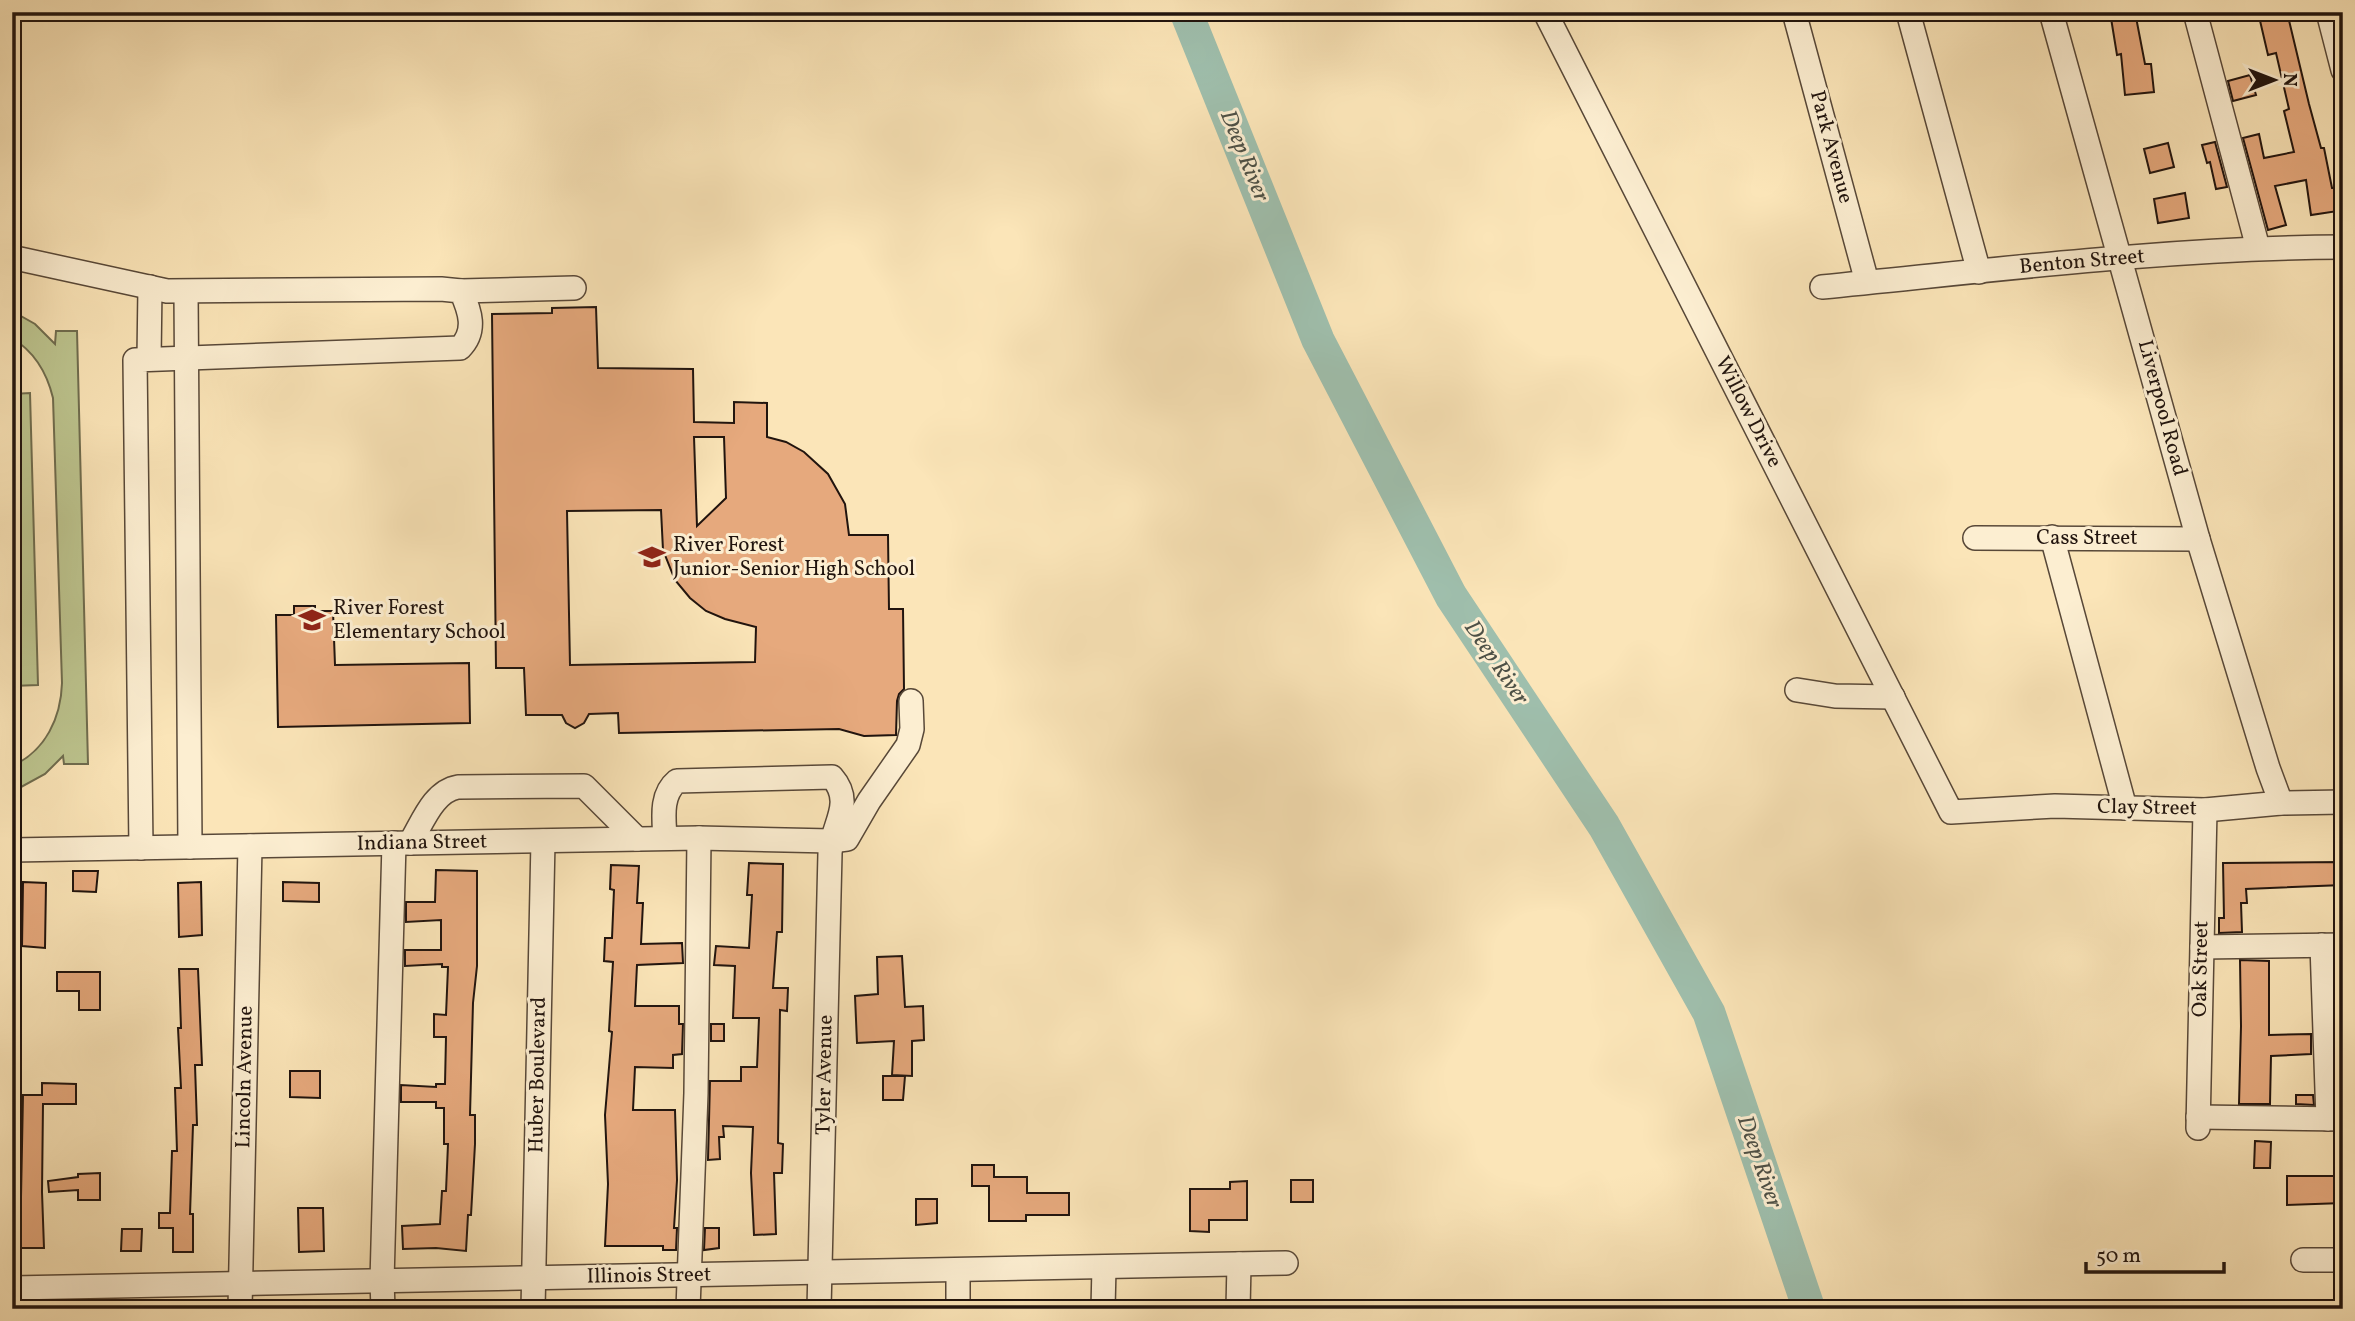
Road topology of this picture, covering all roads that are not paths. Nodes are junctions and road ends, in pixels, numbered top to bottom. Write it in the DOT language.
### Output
graph roads {
  1 [pos="1545,12"];
  2 [pos="1794,12"];
  3 [pos="1908,12"];
  4 [pos="2051,12"];
  5 [pos="2195,12"];
  6 [pos="2328,12"];
  7 [pos="2343,70"];
  8 [pos="2343,247"];
  9 [pos="2258,248"];
  10 [pos="15,257"];
  11 [pos="2120,258"];
  12 [pos="1979,272"];
  13 [pos="1867,282"];
  14 [pos="1822,286"];
  15 [pos="150,287"];
  16 [pos="574,288"];
  17 [pos="461,291"];
  18 [pos="186,292"];
  19 [pos="186,358"];
  20 [pos="142,359"];
  21 [pos="2052,537"];
  22 [pos="1975,538"];
  23 [pos="2198,539"];
  24 [pos="1797,690"];
  25 [pos="1893,697"];
  26 [pos="911,701"];
  27 [pos="2343,802"];
  28 [pos="2281,803"];
  29 [pos="2125,808"];
  30 [pos="2205,810"];
  31 [pos="1951,812"];
  32 [pos="665,838"];
  33 [pos="699,838"];
  34 [pos="637,839"];
  35 [pos="543,841"];
  36 [pos="831,841"];
  37 [pos="402,843"];
  38 [pos="250,846"];
  39 [pos="190,847"];
  40 [pos="141,848"];
  41 [pos="12,850"];
  42 [pos="2332,945"];
  43 [pos="2202,947"];
  44 [pos="2335,1119"];
  45 [pos="2303,1260"];
  46 [pos="2343,1260"];
  47 [pos="1286,1263"];
  48 [pos="1239,1264"];
  49 [pos="1104,1267"];
  50 [pos="958,1270"];
  51 [pos="820,1272"];
  52 [pos="689,1275"];
  53 [pos="534,1278"];
  54 [pos="382,1281"];
  55 [pos="240,1284"];
  56 [pos="12,1288"];
  57 [pos="240,1309"];
  58 [pos="383,1309"];
  59 [pos="534,1309"];
  60 [pos="688,1309"];
  61 [pos="819,1309"];
  62 [pos="958,1309"];
  63 [pos="1103,1309"];
  64 [pos="1238,1309"];
  1 -- 25 [label="street, Willow Drive"];
  2 -- 13 [label="street, Park Avenue"];
  3 -- 12 [label="street"];
  4 -- 11 [label="street, Liverpool Road"];
  5 -- 9 [label="street"];
  6 -- 7 [label="street"];
  8 -- 9 [label="street, Benton Street"];
  9 -- 11 [label="street, Benton Street"];
  10 -- 15 [label="street"];
  11 -- 12 [label="street, Benton Street"];
  11 -- 23 [label="street, Liverpool Road"];
  12 -- 13 [label="street, Benton Street"];
  13 -- 14 [label="street, Benton Street"];
  15 -- 18 [label="street"];
  15 -- 20 [label="street"];
  16 -- 17 [label="street"];
  17 -- 18 [label="street"];
  17 -- 19 [label="street"];
  18 -- 19 [label="street"];
  19 -- 20 [label="street"];
  19 -- 39 [label="street"];
  20 -- 40 [label="street"];
  21 -- 22 [label="street, Cass Street"];
  21 -- 23 [label="street, Cass Street"];
  21 -- 29 [label="street"];
  23 -- 28 [label="street, Liverpool Road"];
  24 -- 25 [label="street"];
  25 -- 31 [label="street, Willow Drive"];
  26 -- 36 [label="street"];
  27 -- 28 [label="street, Clay Street"];
  28 -- 30 [label="street, Clay Street"];
  29 -- 30 [label="street, Clay Street"];
  29 -- 31 [label="street, Clay Street"];
  30 -- 43 [label="street, Oak Street"];
  32 -- 33 [label="street, Indiana Street"];
  32 -- 34 [label="street, Indiana Street"];
  32 -- 36 [label="street, Tyler Avenue"];
  33 -- 36 [label="street, Indiana Street"];
  33 -- 52 [label="street"];
  34 -- 35 [label="street, Indiana Street"];
  34 -- 37 [label="street"];
  35 -- 37 [label="street, Indiana Street"];
  35 -- 53 [label="street, Huber Boulevard"];
  36 -- 51 [label="street, Tyler Avenue"];
  37 -- 38 [label="street, Indiana Street"];
  37 -- 54 [label="street"];
  38 -- 39 [label="street, Indiana Street"];
  38 -- 55 [label="street, Lincoln Avenue"];
  39 -- 40 [label="street, Indiana Street"];
  40 -- 41 [label="street, Indiana Street"];
  42 -- 43 [label="street"];
  42 -- 44 [label="street"];
  43 -- 44 [label="street, Oak Street"];
  45 -- 46 [label="street"];
  47 -- 48 [label="street, Illinois Street"];
  48 -- 49 [label="street, Illinois Street"];
  48 -- 64 [label="street"];
  49 -- 50 [label="street, Illinois Street"];
  49 -- 63 [label="street"];
  50 -- 51 [label="street, Illinois Street"];
  50 -- 62 [label="street"];
  51 -- 52 [label="street, Illinois Street"];
  51 -- 61 [label="street, Tyler Avenue"];
  52 -- 53 [label="street, Illinois Street"];
  52 -- 60 [label="street"];
  53 -- 54 [label="street, Illinois Street"];
  53 -- 59 [label="street, Huber Boulevard"];
  54 -- 55 [label="street, Illinois Street"];
  54 -- 58 [label="street"];
  55 -- 56 [label="street, Illinois Street"];
  55 -- 57 [label="street, Lincoln Avenue"];
}
